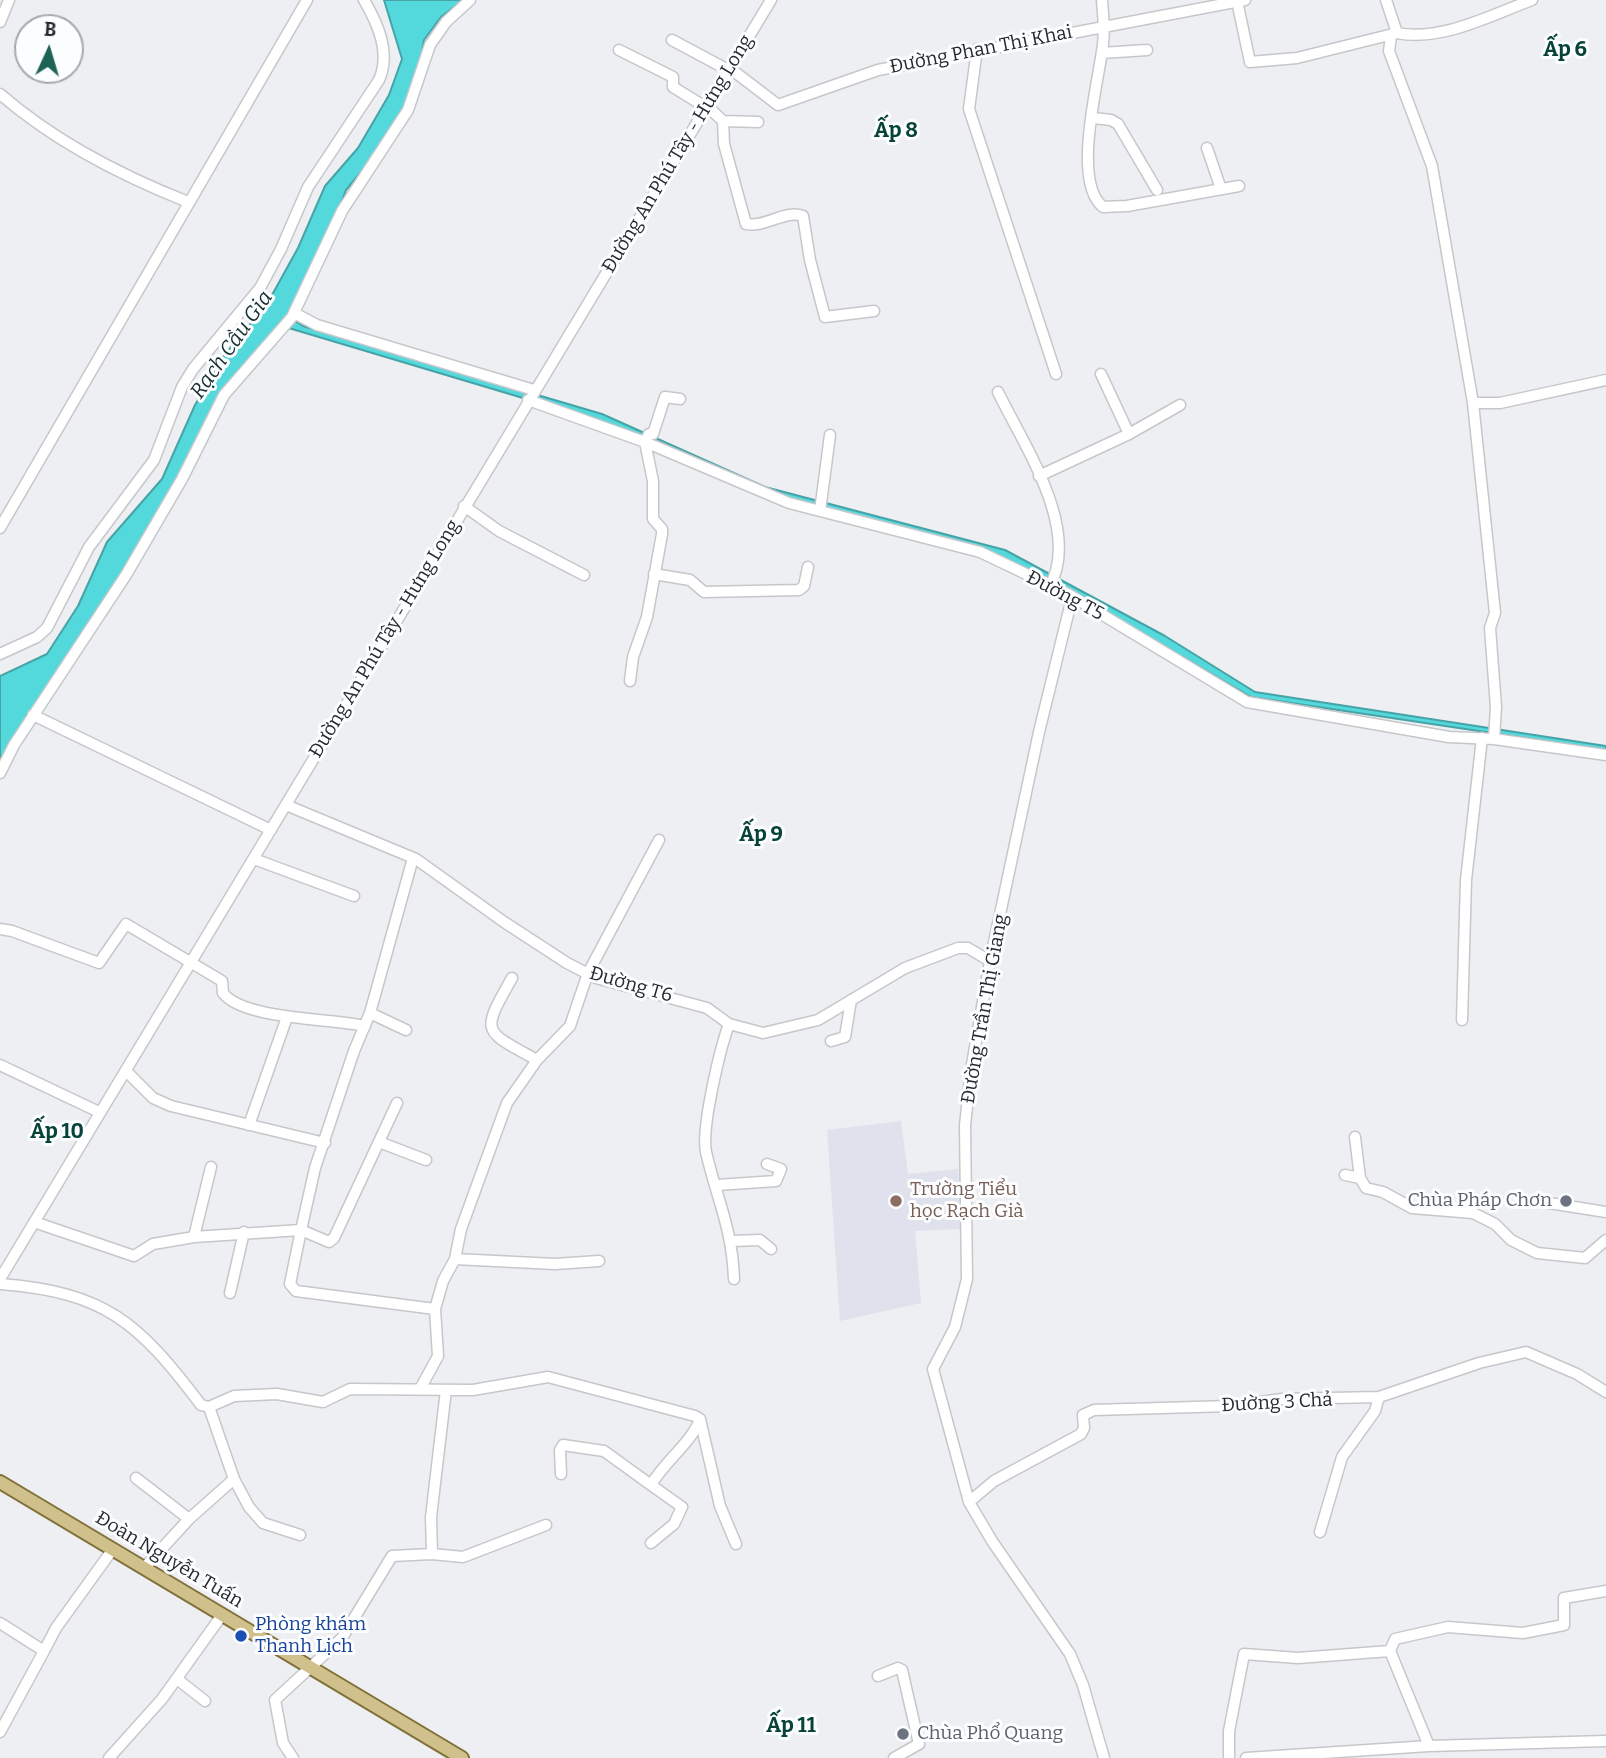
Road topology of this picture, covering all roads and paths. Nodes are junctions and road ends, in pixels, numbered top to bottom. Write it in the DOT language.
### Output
graph roads {
  1 [pos="9,0"];
  2 [pos="307,0"];
  3 [pos="364,0"];
  4 [pos="470,0"];
  5 [pos="771,0"];
  6 [pos="1102,0"];
  7 [pos="1386,0"];
  8 [pos="1532,0"];
  9 [pos="1241,1"];
  10 [pos="0,22"];
  11 [pos="1104,28"];
  12 [pos="1394,35"];
  13 [pos="672,40"];
  14 [pos="977,49"];
  15 [pos="619,50"];
  16 [pos="1147,50"];
  17 [pos="1102,53"];
  18 [pos="731,70"];
  19 [pos="0,94"];
  20 [pos="708,107"];
  21 [pos="1093,118"];
  22 [pos="723,121"];
  23 [pos="758,122"];
  24 [pos="1207,148"];
  25 [pos="1239,186"];
  26 [pos="1221,189"];
  27 [pos="1157,190"];
  28 [pos="188,202"];
  29 [pos="874,311"];
  30 [pos="293,315"];
  31 [pos="1056,374"];
  32 [pos="1101,374"];
  33 [pos="1606,380"];
  34 [pos="998,392"];
  35 [pos="531,394"];
  36 [pos="680,399"];
  37 [pos="1473,403"];
  38 [pos="1180,405"];
  39 [pos="1129,434"];
  40 [pos="830,435"];
  41 [pos="647,438"];
  42 [pos="1039,476"];
  43 [pos="464,506"];
  44 [pos="821,506"];
  45 [pos="0,528"];
  46 [pos="808,567"];
  47 [pos="654,574"];
  48 [pos="584,575"];
  49 [pos="1052,582"];
  50 [pos="1072,598"];
  51 [pos="0,654"];
  52 [pos="630,681"];
  53 [pos="33,715"];
  54 [pos="1494,737"];
  55 [pos="1482,738"];
  56 [pos="1606,755"];
  57 [pos="0,773"];
  58 [pos="286,805"];
  59 [pos="271,830"];
  60 [pos="659,840"];
  61 [pos="413,858"];
  62 [pos="254,859"];
  63 [pos="354,896"];
  64 [pos="0,929"];
  65 [pos="990,961"];
  66 [pos="190,965"];
  67 [pos="588,973"];
  68 [pos="512,978"];
  69 [pos="851,1000"];
  70 [pos="370,1013"];
  71 [pos="287,1017"];
  72 [pos="1462,1020"];
  73 [pos="729,1024"];
  74 [pos="365,1026"];
  75 [pos="406,1030"];
  76 [pos="831,1041"];
  77 [pos="537,1060"];
  78 [pos="0,1065"];
  79 [pos="126,1071"];
  80 [pos="397,1103"];
  81 [pos="99,1112"];
  82 [pos="249,1125"];
  83 [pos="1355,1137"];
  84 [pos="379,1142"];
  85 [pos="325,1143"];
  86 [pos="426,1160"];
  87 [pos="767,1164"];
  88 [pos="211,1167"];
  89 [pos="1345,1175"];
  90 [pos="1360,1178"];
  91 [pos="717,1185"];
  92 [pos="1543,1202"];
  93 [pos="1606,1212"];
  94 [pos="34,1222"];
  95 [pos="301,1230"];
  96 [pos="244,1232"];
  97 [pos="194,1237"];
  98 [pos="1606,1240"];
  99 [pos="732,1241"];
  100 [pos="771,1249"];
  101 [pos="456,1259"];
  102 [pos="599,1261"];
  103 [pos="734,1279"];
  104 [pos="0,1282"];
  105 [pos="230,1293"];
  106 [pos="435,1309"];
  107 [pos="420,1389"];
  108 [pos="446,1390"];
  109 [pos="1606,1392"];
  110 [pos="1378,1397"];
  111 [pos="209,1407"];
  112 [pos="700,1419"];
  113 [pos="561,1475"];
  114 [pos="136,1478"];
  115 [pos="234,1479"];
  116 [pos="0,1482"];
  117 [pos="651,1485"];
  118 [pos="969,1502"];
  119 [pos="189,1519"];
  120 [pos="546,1525"];
  121 [pos="1320,1532"];
  122 [pos="300,1535"];
  123 [pos="651,1543"];
  124 [pos="736,1544"];
  125 [pos="113,1549"];
  126 [pos="432,1554"];
  127 [pos="144,1568"];
  128 [pos="1606,1591"];
  129 [pos="222,1615"];
  130 [pos="0,1623"];
  131 [pos="44,1651"];
  132 [pos="1390,1651"];
  133 [pos="313,1668"];
  134 [pos="878,1676"];
  135 [pos="177,1679"];
  136 [pos="205,1701"];
  137 [pos="0,1732"];
  138 [pos="1606,1741"];
  139 [pos="1429,1746"];
  140 [pos="109,1758"];
  141 [pos="293,1758"];
  142 [pos="462,1758"];
  143 [pos="894,1758"];
  144 [pos="1104,1758"];
  145 [pos="1229,1758"];
  146 [pos="1246,1758"];
  1 -- 10 [label="street"];
  2 -- 28 [label="street"];
  3 -- 51 [label="street"];
  4 -- 30 [label="street"];
  5 -- 18 [label="street, Đường An Phú Tây - Hưng Long"];
  6 -- 11 [label="street"];
  7 -- 12 [label="street"];
  8 -- 12 [label="street"];
  9 -- 11 [label="street, Đường Phan Thị Khai"];
  9 -- 12 [label="street"];
  11 -- 14 [label="street, Đường Phan Thị Khai"];
  11 -- 17 [label="street"];
  12 -- 37 [label="street"];
  13 -- 18 [label="street"];
  14 -- 18 [label="street, Đường Phan Thị Khai"];
  14 -- 31 [label="street"];
  15 -- 20 [label="street"];
  16 -- 17 [label="street"];
  17 -- 21 [label="street"];
  18 -- 20 [label="street, Đường An Phú Tây - Hưng Long"];
  19 -- 28 [label="street"];
  20 -- 22 [label="street"];
  20 -- 35 [label="street, Đường An Phú Tây - Hưng Long"];
  21 -- 26 [label="street"];
  21 -- 27 [label="street"];
  22 -- 23 [label="street"];
  22 -- 29 [label="street"];
  24 -- 26 [label="street"];
  25 -- 26 [label="street"];
  28 -- 45 [label="street"];
  30 -- 35 [label="street, Đường T5"];
  30 -- 53 [label="street"];
  32 -- 39 [label="street"];
  33 -- 37 [label="street"];
  34 -- 42 [label="street"];
  35 -- 41 [label="street, Đường T5"];
  35 -- 43 [label="street, Đường An Phú Tây - Hưng Long"];
  36 -- 41 [label="street"];
  37 -- 54 [label="street"];
  38 -- 39 [label="street"];
  39 -- 42 [label="street"];
  40 -- 44 [label="street"];
  41 -- 44 [label="street, Đường T5"];
  41 -- 47 [label="street"];
  42 -- 49 [label="street"];
  43 -- 48 [label="street"];
  43 -- 58 [label="street, Đường An Phú Tây - Hưng Long"];
  44 -- 49 [label="street, Đường T5"];
  46 -- 47 [label="street"];
  47 -- 52 [label="street"];
  49 -- 50 [label="street, Đường T5"];
  50 -- 55 [label="street, Đường T5"];
  50 -- 65 [label="street, Đường Trần Thị Giang"];
  53 -- 57 [label="street"];
  53 -- 59 [label="street"];
  54 -- 55 [label="street, Đường T5"];
  54 -- 56 [label="street, Đường T5"];
  55 -- 72 [label="street"];
  58 -- 59 [label="street, Đường An Phú Tây - Hưng Long"];
  58 -- 61 [label="street, Đường T6"];
  59 -- 62 [label="street, Đường An Phú Tây - Hưng Long"];
  60 -- 67 [label="street"];
  61 -- 67 [label="street, Đường T6"];
  61 -- 70 [label="street"];
  62 -- 63 [label="street"];
  62 -- 66 [label="street, Đường An Phú Tây - Hưng Long"];
  64 -- 66 [label="street"];
  65 -- 69 [label="street, Đường T6"];
  65 -- 118 [label="street, Đường Trần Thị Giang"];
  66 -- 71 [label="street"];
  66 -- 79 [label="street, Đường An Phú Tây - Hưng Long"];
  67 -- 73 [label="street, Đường T6"];
  67 -- 77 [label="street"];
  68 -- 77 [label="street"];
  69 -- 73 [label="street, Đường T6"];
  69 -- 76 [label="street"];
  70 -- 74 [label="street"];
  70 -- 75 [label="street"];
  71 -- 74 [label="street"];
  71 -- 82 [label="street"];
  73 -- 91 [label="street"];
  74 -- 85 [label="street"];
  77 -- 101 [label="street"];
  78 -- 81 [label="street"];
  79 -- 81 [label="street, Đường An Phú Tây - Hưng Long"];
  79 -- 82 [label="street"];
  80 -- 84 [label="street"];
  81 -- 94 [label="street, Đường An Phú Tây - Hưng Long"];
  82 -- 85 [label="street"];
  83 -- 90 [label="street"];
  84 -- 86 [label="street"];
  84 -- 95 [label="street"];
  85 -- 95 [label="street"];
  87 -- 91 [label="street"];
  88 -- 97 [label="street"];
  89 -- 90 [label="street"];
  90 -- 98 [label="street"];
  91 -- 99 [label="street"];
  92 -- 93 [label="street"];
  94 -- 97 [label="street"];
  94 -- 104 [label="street, Đường An Phú Tây - Hưng Long"];
  95 -- 96 [label="street"];
  95 -- 106 [label="street"];
  96 -- 97 [label="street"];
  96 -- 105 [label="street"];
  99 -- 100 [label="street"];
  99 -- 103 [label="street"];
  101 -- 102 [label="street"];
  101 -- 106 [label="street"];
  104 -- 111 [label="street"];
  106 -- 107 [label="street"];
  107 -- 108 [label="street"];
  107 -- 111 [label="street"];
  108 -- 112 [label="street"];
  108 -- 126 [label="street"];
  109 -- 110 [label="street, Đường 3 Chả"];
  110 -- 118 [label="street, Đường 3 Chả"];
  110 -- 121 [label="street"];
  111 -- 115 [label="street"];
  112 -- 117 [label="street"];
  112 -- 124 [label="street"];
  113 -- 117 [label="street"];
  114 -- 119 [label="street"];
  115 -- 119 [label="street"];
  115 -- 122 [label="street"];
  116 -- 125 [label="main road, Đoàn Nguyễn Tuấn"];
  117 -- 123 [label="street"];
  118 -- 144 [label="street, Đường Trần Thị Giang"];
  119 -- 127 [label="street"];
  120 -- 126 [label="street"];
  125 -- 127 [label="main road, Đoàn Nguyễn Tuấn"];
  125 -- 131 [label="street"];
  126 -- 133 [label="street"];
  127 -- 129 [label="main road, Đoàn Nguyễn Tuấn"];
  128 -- 132 [label="street"];
  129 -- 133 [label="main road, Đoàn Nguyễn Tuấn"];
  129 -- 135 [label="street"];
  130 -- 131 [label="street"];
  131 -- 137 [label="street"];
  132 -- 139 [label="street"];
  132 -- 145 [label="street"];
  133 -- 141 [label="street"];
  133 -- 142 [label="main road, Đoàn Nguyễn Tuấn"];
  134 -- 143 [label="street"];
  135 -- 136 [label="street"];
  135 -- 140 [label="street"];
  138 -- 139 [label="street"];
  139 -- 146 [label="street"];
}
